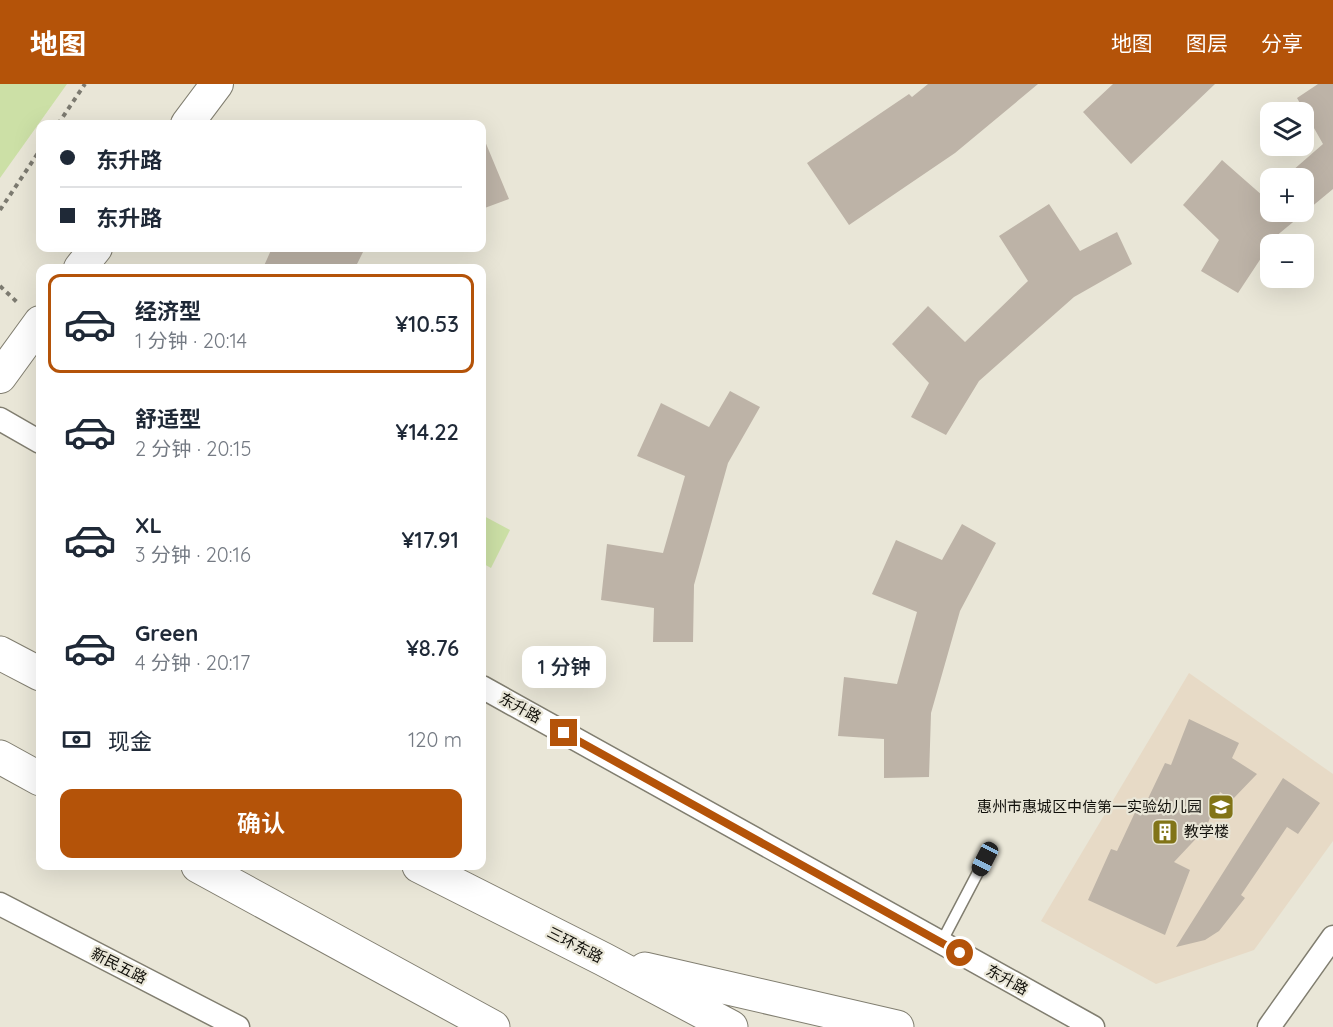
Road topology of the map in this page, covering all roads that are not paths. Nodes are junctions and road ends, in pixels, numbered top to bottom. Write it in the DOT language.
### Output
graph roads {
  1 [pos="217,84"];
  2 [pos="190,120"];
  3 [pos="93,252"];
  4 [pos="83,264"];
  5 [pos="36,328"];
  6 [pos="0,377"];
  7 [pos="0,419"];
  8 [pos="36,440"];
  9 [pos="0,653"];
  10 [pos="36,672"];
  11 [pos="486,689"];
  12 [pos="0,757"];
  13 [pos="36,777"];
  14 [pos="985,859"];
  15 [pos="205,870"];
  16 [pos="427,870"];
  17 [pos="0,904"];
  18 [pos="1333,937"];
  19 [pos="941,943"];
  20 [pos="603,959"];
  21 [pos="238,1027"];
  22 [pos="493,1027"];
  23 [pos="730,1027"];
  24 [pos="897,1027"];
  25 [pos="1093,1027"];
  26 [pos="1269,1027"];
  1 -- 2 [label="main road"];
  3 -- 4 [label="main road"];
  5 -- 6 [label="main road"];
  7 -- 8 [label="street"];
  9 -- 10 [label="highway"];
  11 -- 19 [label="street, 东升路"];
  12 -- 13 [label="highway"];
  14 -- 19 [label="lane"];
  15 -- 22 [label="highway"];
  16 -- 20 [label="highway, 三环东路"];
  17 -- 21 [label="street, 新民五路"];
  18 -- 26 [label="street"];
  19 -- 25 [label="street, 东升路"];
  20 -- 23 [label="highway, 三环东路"];
  20 -- 24 [label="highway"];
}
